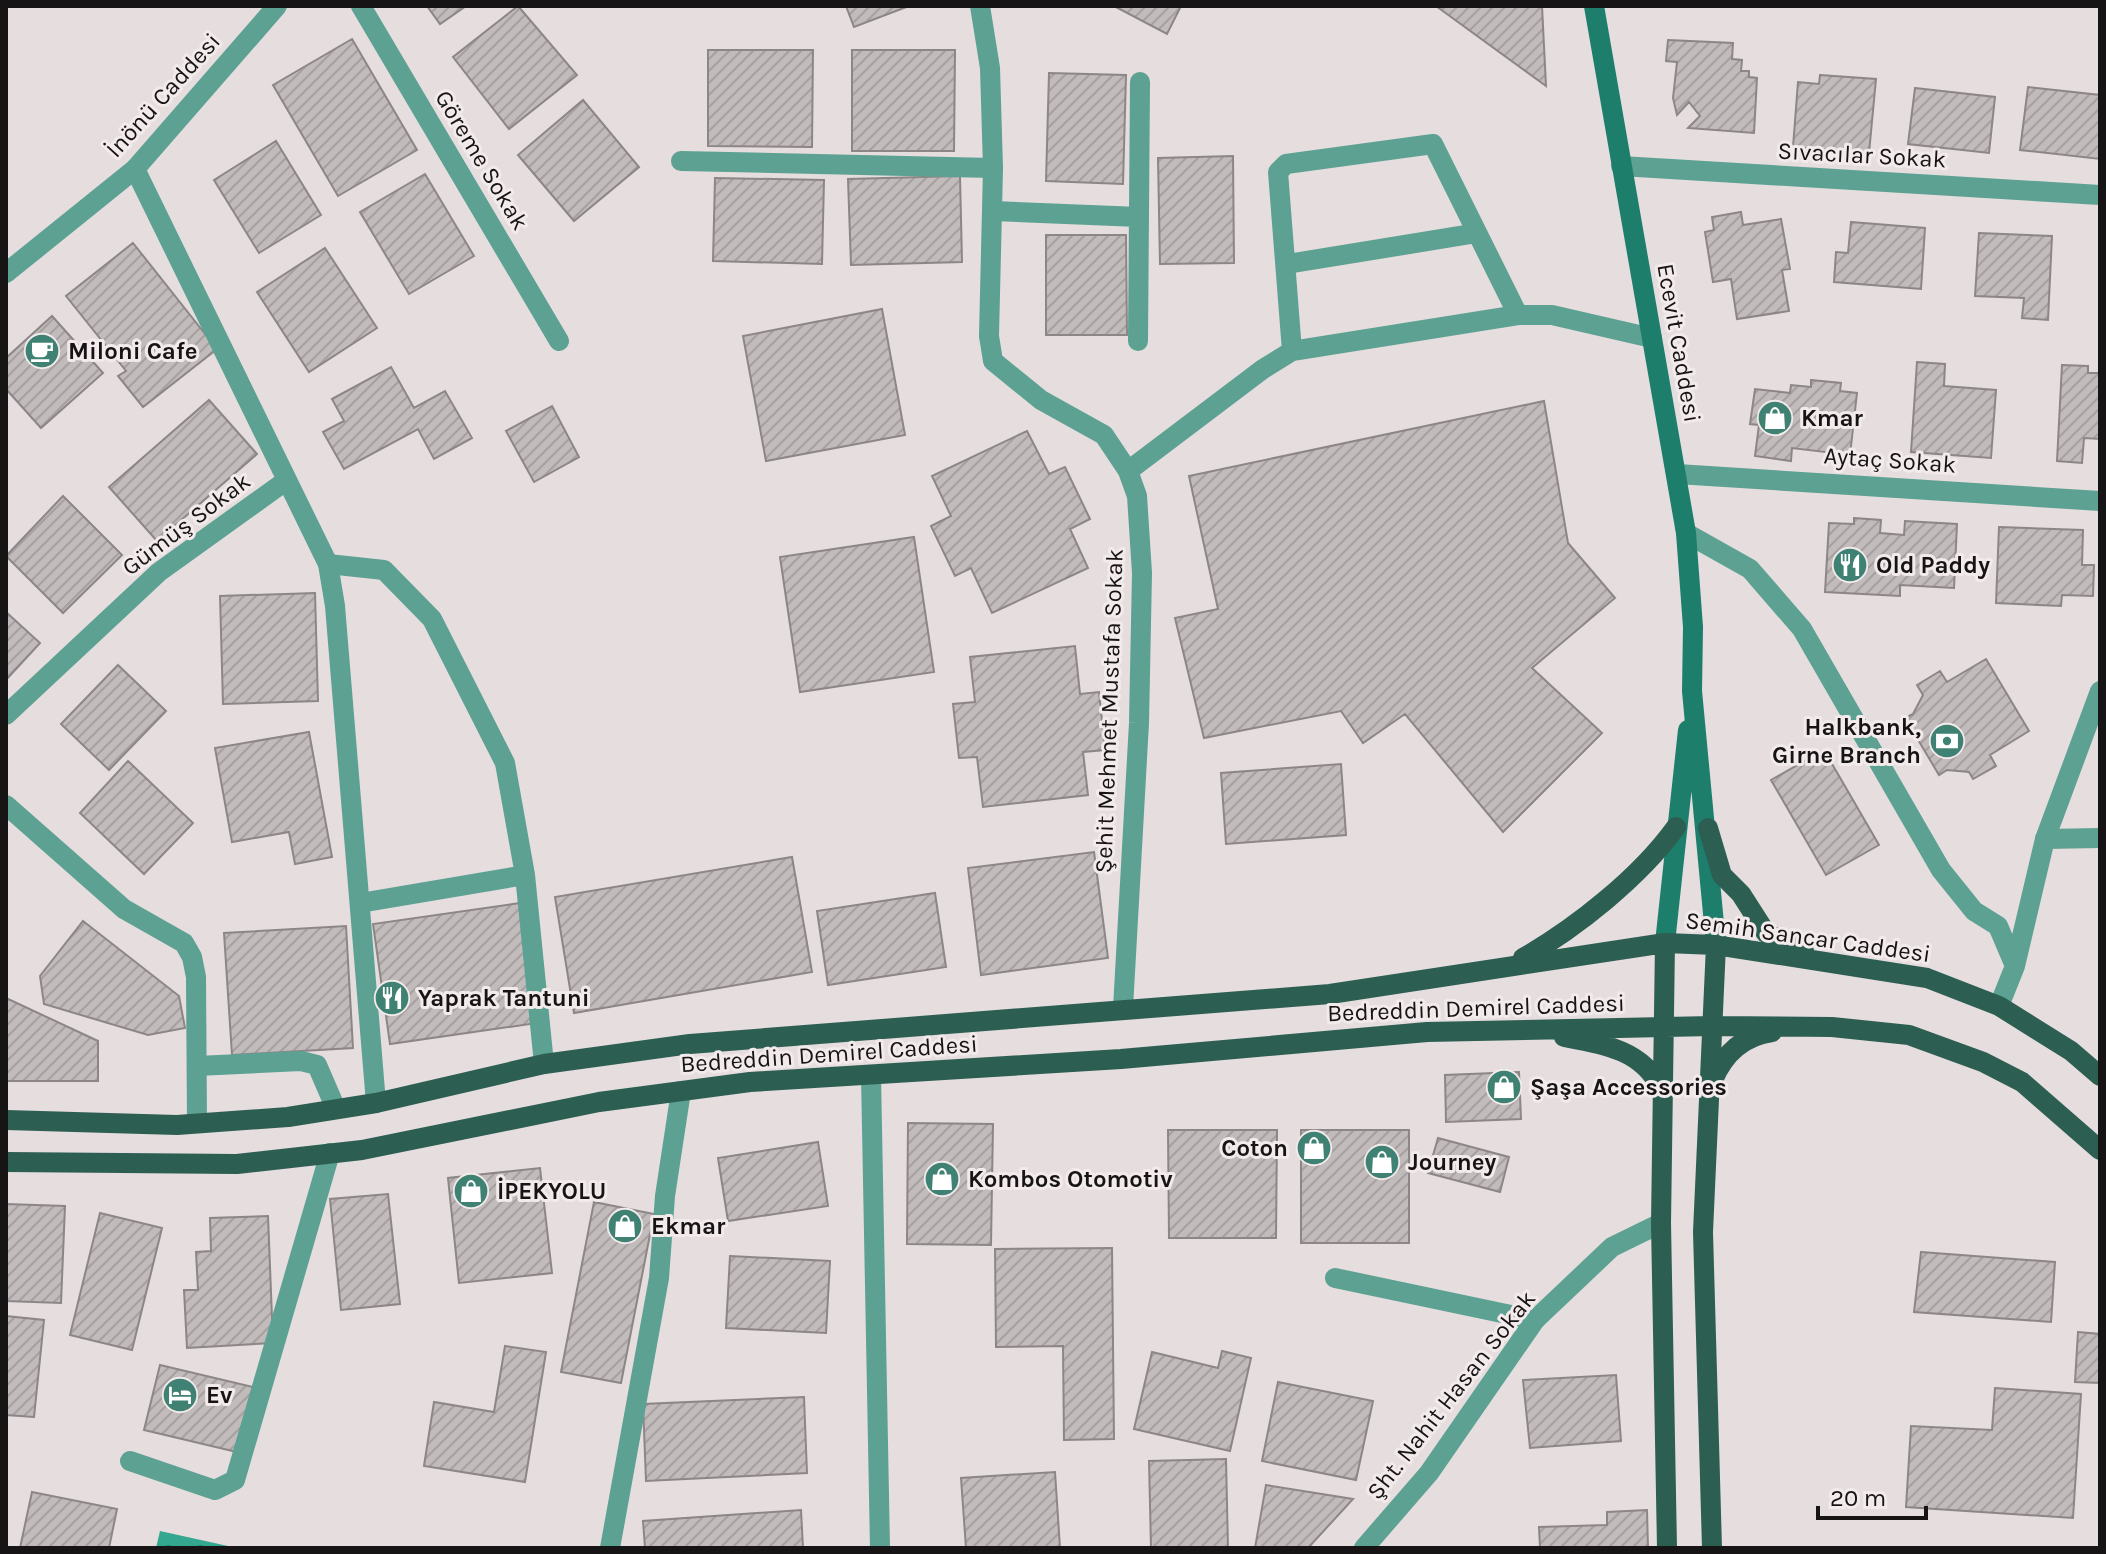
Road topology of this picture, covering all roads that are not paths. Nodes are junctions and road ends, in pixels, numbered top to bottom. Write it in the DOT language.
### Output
graph roads {
  1 [pos="277,6"];
  2 [pos="361,6"];
  3 [pos="980,6"];
  4 [pos="1594,6"];
  5 [pos="1140,82"];
  6 [pos="681,161"];
  7 [pos="1621,166"];
  8 [pos="993,168"];
  9 [pos="135,169"];
  10 [pos="2100,195"];
  11 [pos="992,211"];
  12 [pos="1139,217"];
  13 [pos="1477,233"];
  14 [pos="1287,264"];
  15 [pos="6,273"];
  16 [pos="1518,315"];
  17 [pos="1652,338"];
  18 [pos="559,341"];
  19 [pos="1138,341"];
  20 [pos="1292,351"];
  21 [pos="1128,471"];
  22 [pos="1677,474"];
  23 [pos="287,480"];
  24 [pos="2100,501"];
  25 [pos="1686,533"];
  26 [pos="328,564"];
  27 [pos="1692,691"];
  28 [pos="2100,691"];
  29 [pos="6,715"];
  30 [pos="6,805"];
  31 [pos="1676,827"];
  32 [pos="1708,828"];
  33 [pos="2100,838"];
  34 [pos="2045,839"];
  35 [pos="525,875"];
  36 [pos="360,903"];
  37 [pos="1665,943"];
  38 [pos="1716,945"];
  39 [pos="1516,962"];
  40 [pos="1833,962"];
  41 [pos="2015,966"];
  42 [pos="1436,976"];
  43 [pos="1999,1006"];
  44 [pos="1123,1008"];
  45 [pos="1661,1026"];
  46 [pos="1712,1026"];
  47 [pos="1823,1027"];
  48 [pos="1522,1030"];
  49 [pos="544,1064"];
  50 [pos="197,1066"];
  51 [pos="871,1075"];
  52 [pos="2100,1076"];
  53 [pos="1710,1086"];
  54 [pos="1661,1089"];
  55 [pos="681,1091"];
  56 [pos="376,1103"];
  57 [pos="336,1109"];
  58 [pos="6,1120"];
  59 [pos="197,1123"];
  60 [pos="2100,1150"];
  61 [pos="330,1153"];
  62 [pos="6,1162"];
  63 [pos="1661,1223"];
  64 [pos="1335,1278"];
  65 [pos="1535,1320"];
  66 [pos="130,1461"];
  67 [pos="610,1548"];
  68 [pos="880,1548"];
  69 [pos="1364,1548"];
  70 [pos="1667,1548"];
  71 [pos="1712,1548"];
  1 -- 9 [label="street, İnönü Caddesi"];
  2 -- 18 [label="street, Göreme Sokak"];
  3 -- 8 [label="street, Şehit Mehmet Mustafa Sokak"];
  4 -- 7 [label="main road, Ecevit Caddesi"];
  5 -- 12 [label="street"];
  6 -- 8 [label="street"];
  7 -- 10 [label="street, Sıvacılar Sokak"];
  7 -- 17 [label="main road, Ecevit Caddesi"];
  8 -- 11 [label="street, Şehit Mehmet Mustafa Sokak"];
  9 -- 15 [label="street, İnönü Caddesi"];
  9 -- 23 [label="street, Gümüş Sokak"];
  11 -- 12 [label="street"];
  11 -- 21 [label="street, Şehit Mehmet Mustafa Sokak"];
  12 -- 19 [label="street"];
  13 -- 14 [label="street"];
  13 -- 14 [label="street"];
  13 -- 16 [label="street"];
  14 -- 20 [label="street"];
  16 -- 17 [label="street"];
  16 -- 20 [label="street"];
  17 -- 22 [label="main road, Ecevit Caddesi"];
  20 -- 21 [label="street"];
  21 -- 44 [label="street, Şehit Mehmet Mustafa Sokak"];
  22 -- 24 [label="street, Aytaç Sokak"];
  22 -- 25 [label="main road, Ecevit Caddesi"];
  23 -- 26 [label="street"];
  23 -- 29 [label="street, Gümüş Sokak"];
  25 -- 27 [label="main road, Ecevit Caddesi"];
  25 -- 41 [label="street"];
  26 -- 35 [label="street"];
  26 -- 36 [label="street"];
  27 -- 31 [label="main road, Ecevit Caddesi"];
  27 -- 32 [label="main road, Ecevit Caddesi"];
  28 -- 34 [label="street"];
  30 -- 50 [label="street"];
  31 -- 37 [label="main road, Ecevit Caddesi"];
  31 -- 39 [label="main road"];
  32 -- 38 [label="main road, Ecevit Caddesi"];
  32 -- 40 [label="main road"];
  33 -- 34 [label="street"];
  34 -- 41 [label="street"];
  35 -- 36 [label="street"];
  35 -- 49 [label="street"];
  36 -- 56 [label="street"];
  37 -- 38 [label="main road, Semih Sancar Caddesi"];
  37 -- 39 [label="main road, Semih Sancar Caddesi"];
  37 -- 45 [label="main road"];
  38 -- 40 [label="main road, Semih Sancar Caddesi"];
  38 -- 46 [label="main road"];
  39 -- 42 [label="main road, Semih Sancar Caddesi"];
  40 -- 43 [label="main road, Semih Sancar Caddesi"];
  41 -- 43 [label="street"];
  42 -- 44 [label="main road, Bedreddin Demirel Caddesi"];
  43 -- 52 [label="main road, Semih Sancar Caddesi"];
  44 -- 49 [label="main road, Bedreddin Demirel Caddesi"];
  45 -- 46 [label="main road"];
  45 -- 48 [label="main road, Bedreddin Demirel Caddesi"];
  45 -- 54 [label="main road"];
  46 -- 47 [label="main road"];
  46 -- 53 [label="main road"];
  47 -- 53 [label="main road"];
  47 -- 60 [label="main road"];
  48 -- 51 [label="main road, Bedreddin Demirel Caddesi"];
  48 -- 54 [label="main road"];
  49 -- 56 [label="main road, Bedreddin Demirel Caddesi"];
  50 -- 57 [label="street"];
  50 -- 59 [label="street"];
  51 -- 55 [label="main road, Bedreddin Demirel Caddesi"];
  51 -- 68 [label="street"];
  53 -- 71 [label="main road"];
  54 -- 63 [label="main road"];
  55 -- 61 [label="main road, Bedreddin Demirel Caddesi"];
  55 -- 67 [label="street"];
  56 -- 57 [label="main road, Bedreddin Demirel Caddesi"];
  57 -- 59 [label="main road, Bedreddin Demirel Caddesi"];
  58 -- 59 [label="main road, Bedreddin Demirel Caddesi"];
  61 -- 62 [label="main road, Bedreddin Demirel Caddesi"];
  61 -- 66 [label="street"];
  63 -- 65 [label="street, Şht. Nahit Hasan Sokak"];
  63 -- 70 [label="main road"];
  64 -- 65 [label="street"];
  65 -- 69 [label="street, Şht. Nahit Hasan Sokak"];
}
